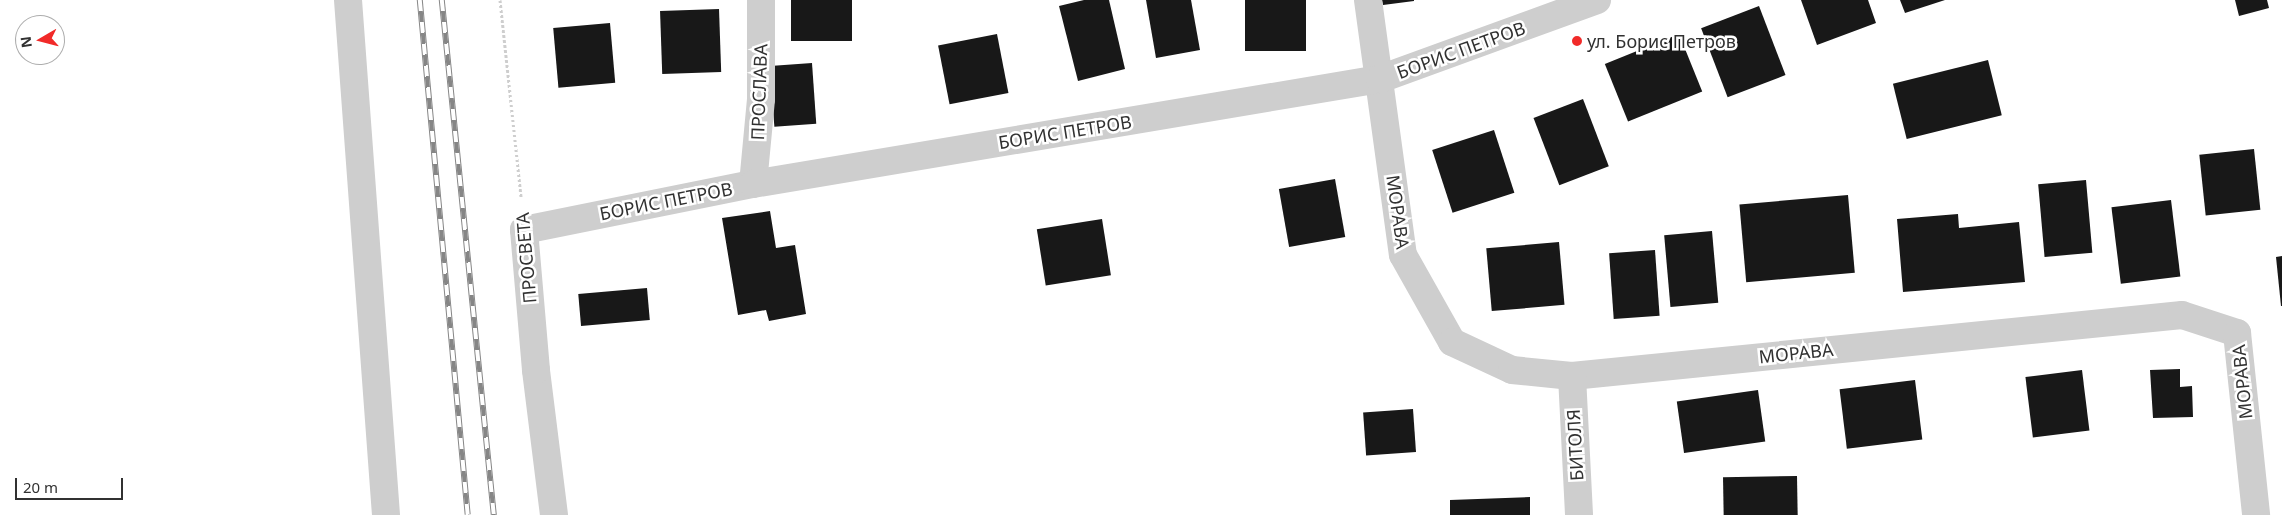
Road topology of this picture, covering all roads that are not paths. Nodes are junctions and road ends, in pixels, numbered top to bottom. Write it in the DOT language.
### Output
graph roads {
  1 [pos="348,0"];
  2 [pos="761,0"];
  3 [pos="1368,0"];
  4 [pos="1597,0"];
  5 [pos="1380,79"];
  6 [pos="753,184"];
  7 [pos="524,230"];
  8 [pos="1572,376"];
  9 [pos="386,515"];
  10 [pos="554,515"];
  11 [pos="1579,515"];
  12 [pos="2256,515"];
  1 -- 9 [label="street"];
  2 -- 6 [label="street, ПРОСЛАВА"];
  3 -- 5 [label="street"];
  4 -- 5 [label="street, БОРИС ПЕТРОВ"];
  5 -- 6 [label="street, БОРИС ПЕТРОВ"];
  5 -- 8 [label="street, МОРАВА"];
  6 -- 7 [label="street, БОРИС ПЕТРОВ"];
  7 -- 10 [label="street, ПРОСВЕТА"];
  8 -- 11 [label="street, БИТОЛЯ"];
  8 -- 12 [label="street, МОРАВА"];
}
